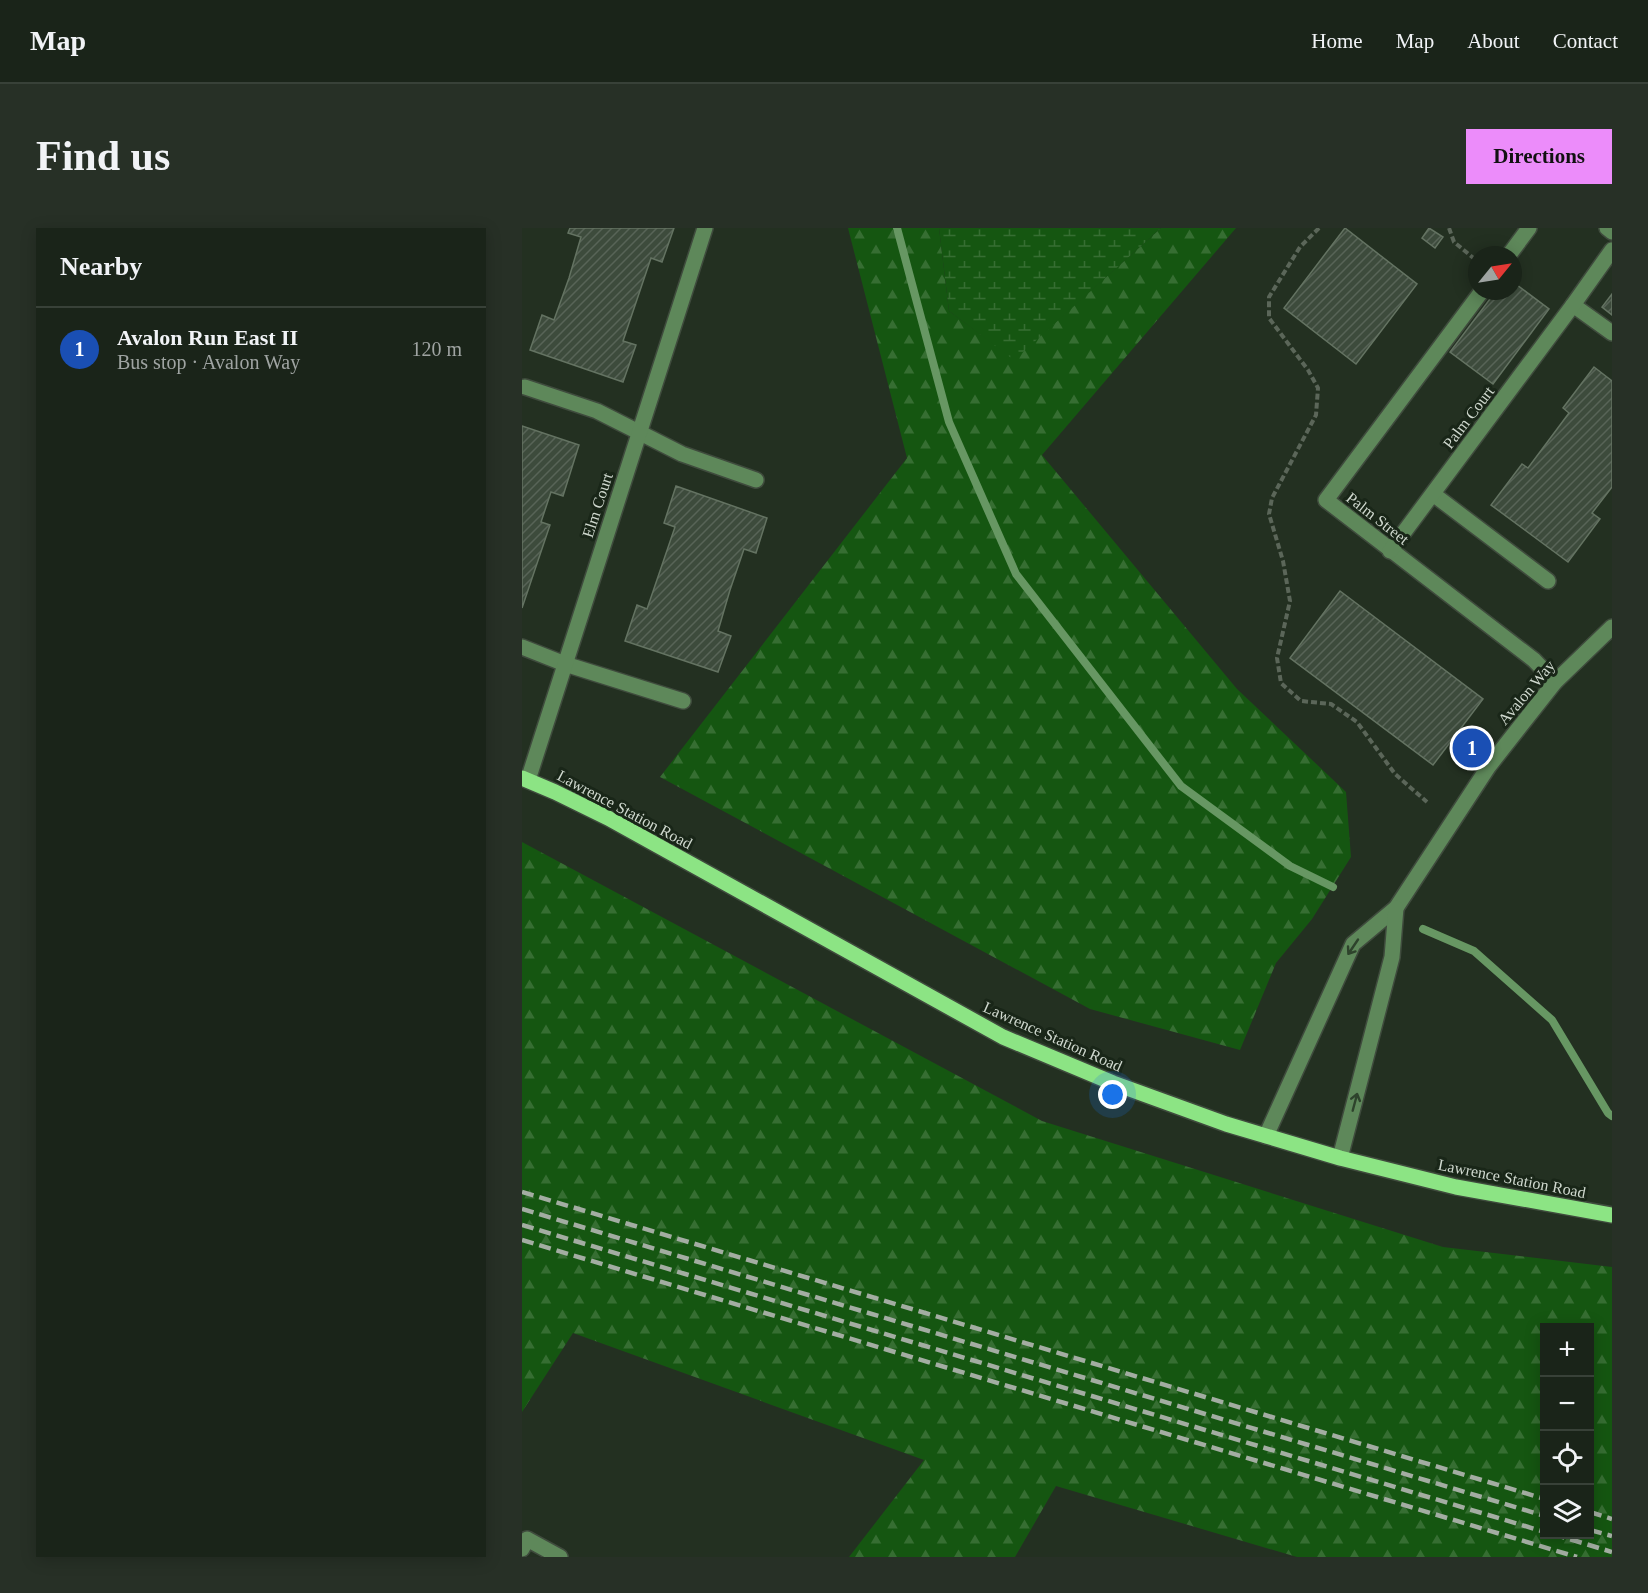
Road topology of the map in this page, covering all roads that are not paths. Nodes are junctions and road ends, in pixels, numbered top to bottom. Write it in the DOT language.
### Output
graph roads {
  1 [pos="1529,228"];
  2 [pos="1607,228"];
  3 [pos="1612,232"];
  4 [pos="703,234"];
  5 [pos="1516,246"];
  6 [pos="1612,250"];
  7 [pos="1475,300"];
  8 [pos="1574,305"];
  9 [pos="1612,333"];
  10 [pos="525,387"];
  11 [pos="639,432"];
  12 [pos="756,480"];
  13 [pos="1433,494"];
  14 [pos="1390,551"];
  15 [pos="1548,581"];
  16 [pos="1612,627"];
  17 [pos="522,647"];
  18 [pos="565,664"];
  19 [pos="1555,682"];
  20 [pos="683,701"];
  21 [pos="525,779"];
  22 [pos="1396,908"];
  23 [pos="1266,1136"];
  24 [pos="1340,1158"];
  25 [pos="1612,1215"];
  26 [pos="522,1549"];
  27 [pos="561,1557"];
  1 -- 5 [label="street"];
  2 -- 3 [label="street"];
  4 -- 11 [label="street, Elm Court"];
  6 -- 8 [label="street, Palm Court"];
  7 -- 14 [label="street, Palm Street"];
  8 -- 9 [label="street"];
  8 -- 13 [label="street, Palm Court"];
  10 -- 11 [label="street"];
  11 -- 12 [label="street"];
  11 -- 18 [label="street, Elm Court"];
  13 -- 14 [label="street, Palm Court"];
  13 -- 15 [label="street"];
  14 -- 19 [label="street, Palm Street"];
  16 -- 19 [label="street, Avalon Way"];
  17 -- 18 [label="street"];
  18 -- 20 [label="street"];
  18 -- 21 [label="street, Elm Court"];
  19 -- 22 [label="street, Avalon Way"];
  21 -- 23 [label="main road, Lawrence Station Road"];
  22 -- 23 [label="street, Avalon Way, one-way"];
  24 -- 22 [label="street, Avalon Way, one-way"];
  23 -- 24 [label="main road, Lawrence Station Road"];
  24 -- 25 [label="main road, Lawrence Station Road"];
  26 -- 27 [label="street"];
}
